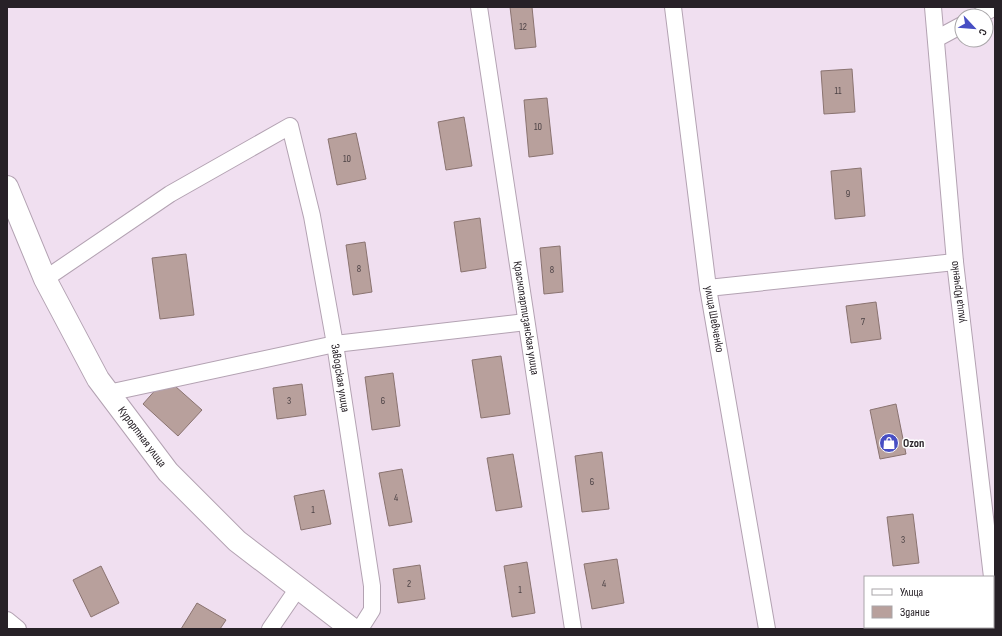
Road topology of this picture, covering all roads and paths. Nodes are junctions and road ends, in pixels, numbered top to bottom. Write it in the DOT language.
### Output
graph roads {
  1 [pos="479,7"];
  2 [pos="673,7"];
  3 [pos="933,7"];
  4 [pos="954,29"];
  5 [pos="936,39"];
  6 [pos="7,187"];
  7 [pos="955,262"];
  8 [pos="45,279"];
  9 [pos="708,288"];
  10 [pos="526,322"];
  11 [pos="335,344"];
  12 [pos="108,392"];
  13 [pos="992,576"];
  14 [pos="298,588"];
  15 [pos="7,620"];
  16 [pos="18,629"];
  17 [pos="270,629"];
  18 [pos="352,629"];
  19 [pos="360,629"];
  20 [pos="573,629"];
  21 [pos="767,629"];
  1 -- 10 [label="street, Краснопартизанская улица"];
  2 -- 9 [label="street, улица Шевченко"];
  3 -- 5 [label="street, улица Юрченко"];
  4 -- 5 [label="street"];
  5 -- 7 [label="street, улица Юрченко"];
  6 -- 8 [label="main road, Курортная улица"];
  7 -- 9 [label="street"];
  7 -- 13 [label="street, улица Юрченко"];
  8 -- 11 [label="street, Заводская улица"];
  8 -- 12 [label="main road, Курортная улица"];
  9 -- 21 [label="street, улица Шевченко"];
  10 -- 11 [label="street"];
  10 -- 20 [label="street, Краснопартизанская улица"];
  11 -- 12 [label="street"];
  11 -- 19 [label="street, Заводская улица"];
  12 -- 14 [label="main road, Курортная улица"];
  14 -- 17 [label="street"];
  14 -- 18 [label="main road, Курортная улица"];
  15 -- 16 [label="street"];
}
